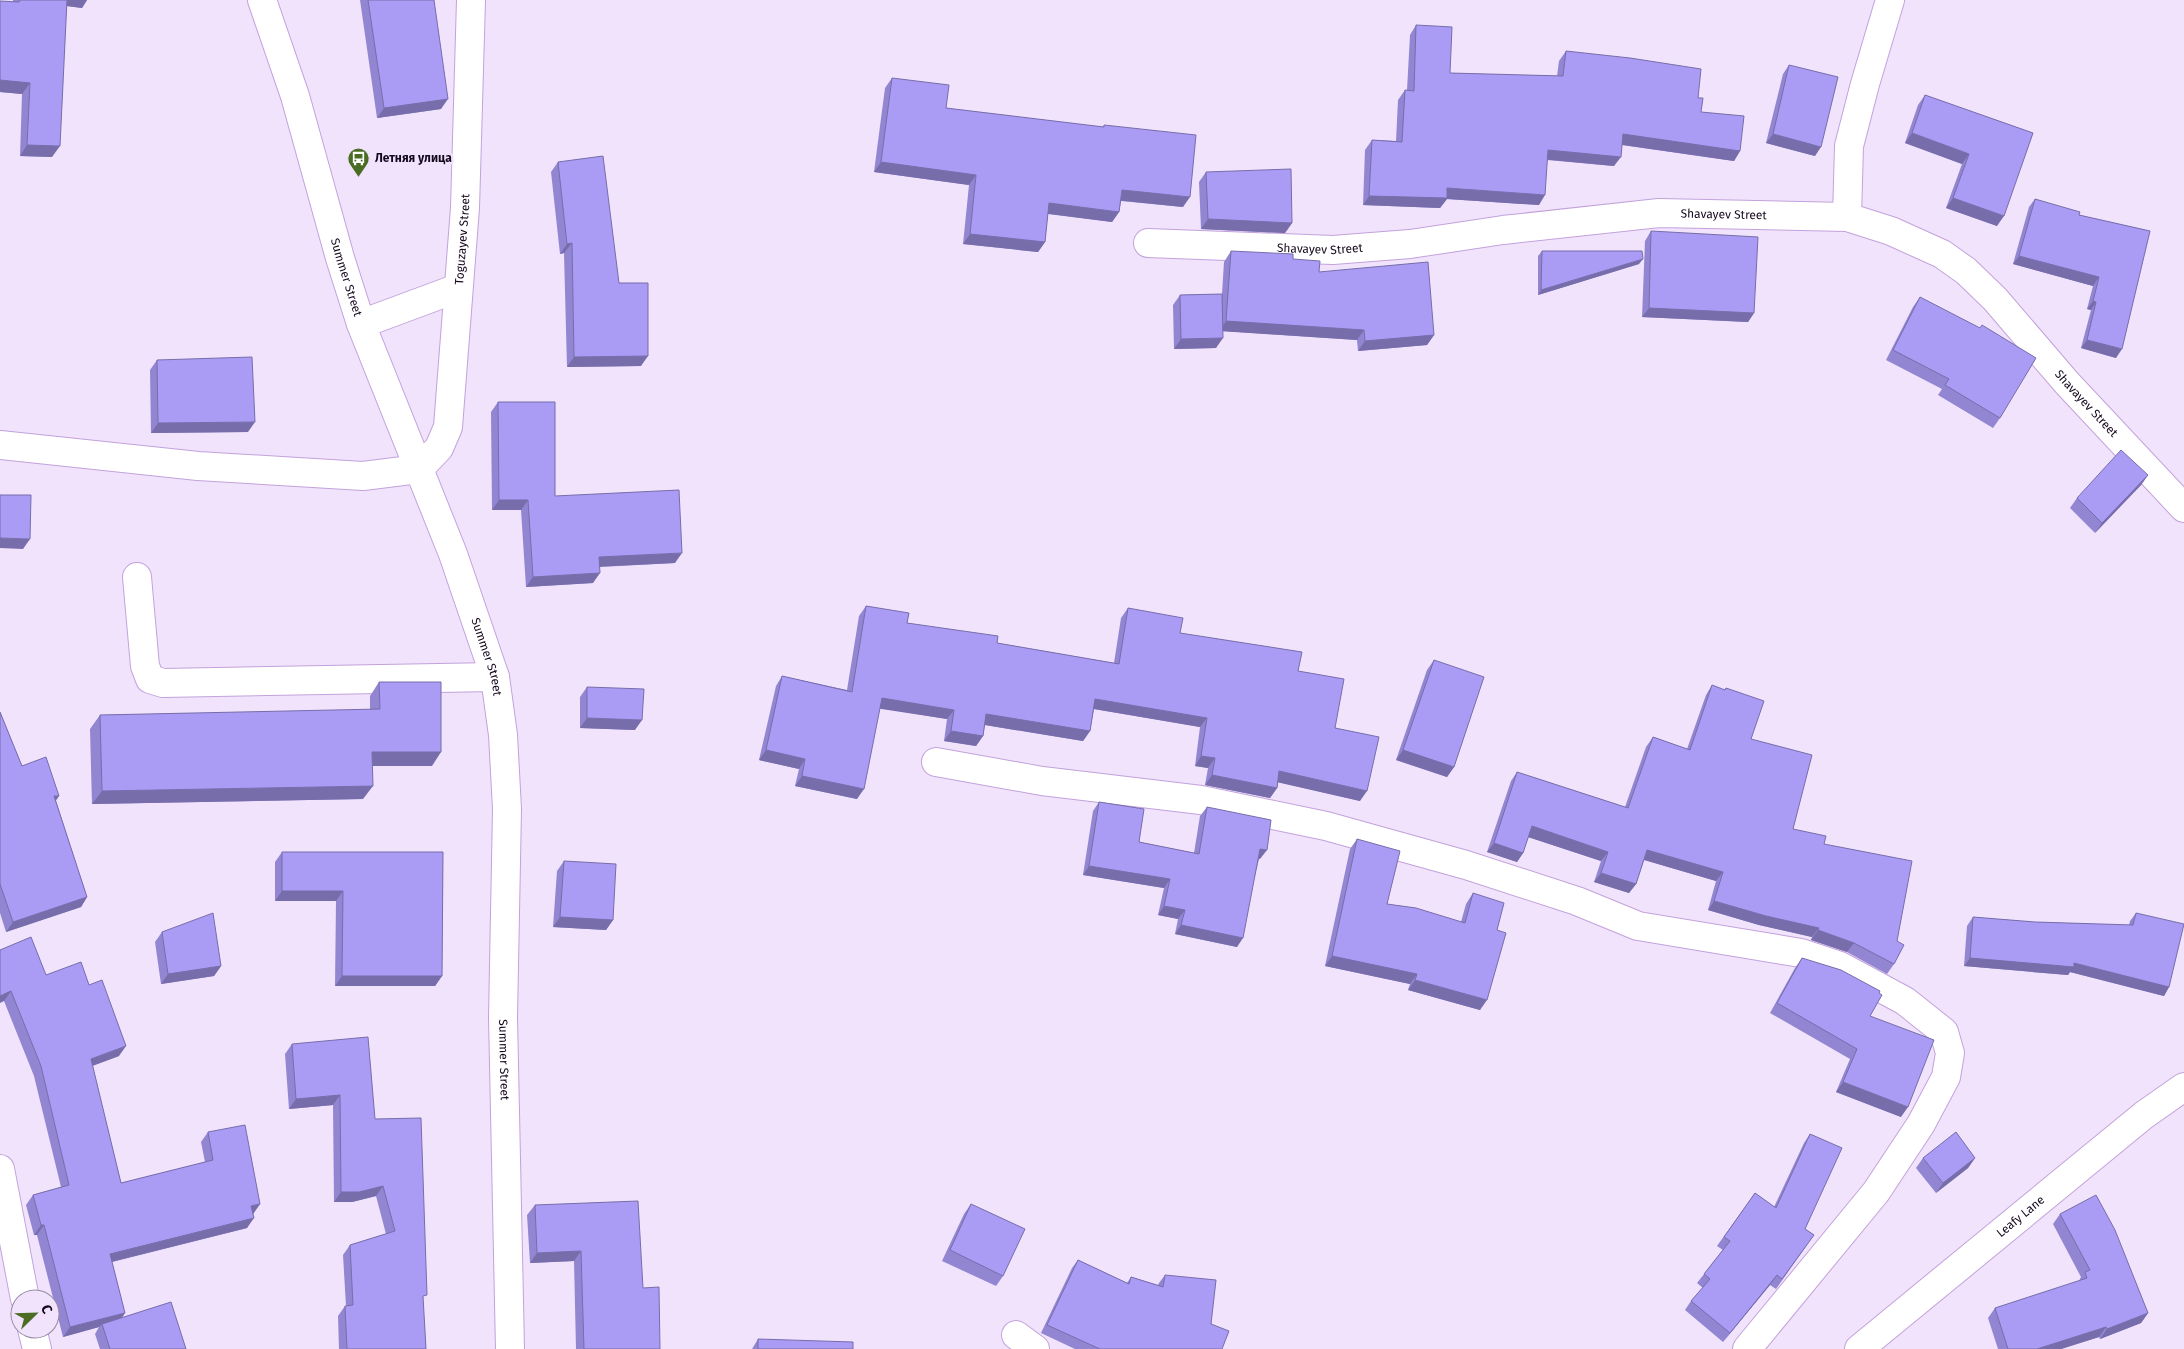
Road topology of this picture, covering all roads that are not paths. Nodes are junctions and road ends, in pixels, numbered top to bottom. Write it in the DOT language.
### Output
graph roads {
  1 [pos="262,0"];
  2 [pos="471,0"];
  3 [pos="1890,0"];
  4 [pos="1847,217"];
  5 [pos="1148,243"];
  6 [pos="458,288"];
  7 [pos="361,324"];
  8 [pos="0,445"];
  9 [pos="419,469"];
  10 [pos="2184,508"];
  11 [pos="137,577"];
  12 [pos="495,678"];
  13 [pos="936,762"];
  14 [pos="2184,1087"];
  15 [pos="0,1169"];
  16 [pos="23,1289"];
  17 [pos="510,1349"];
  18 [pos="1747,1349"];
  19 [pos="1859,1349"];
  1 -- 7 [label="street, Summer Street"];
  2 -- 6 [label="street, Toguzayev Street"];
  3 -- 4 [label="street"];
  4 -- 5 [label="street, Shavayev Street"];
  4 -- 10 [label="street, Shavayev Street"];
  6 -- 7 [label="street"];
  6 -- 9 [label="street, Toguzayev Street"];
  7 -- 9 [label="street, Summer Street"];
  8 -- 9 [label="street"];
  9 -- 12 [label="street, Summer Street"];
  11 -- 12 [label="street"];
  12 -- 17 [label="street, Summer Street"];
  13 -- 18 [label="street"];
  14 -- 19 [label="street, Leafy Lane"];
  15 -- 16 [label="street"];
}
